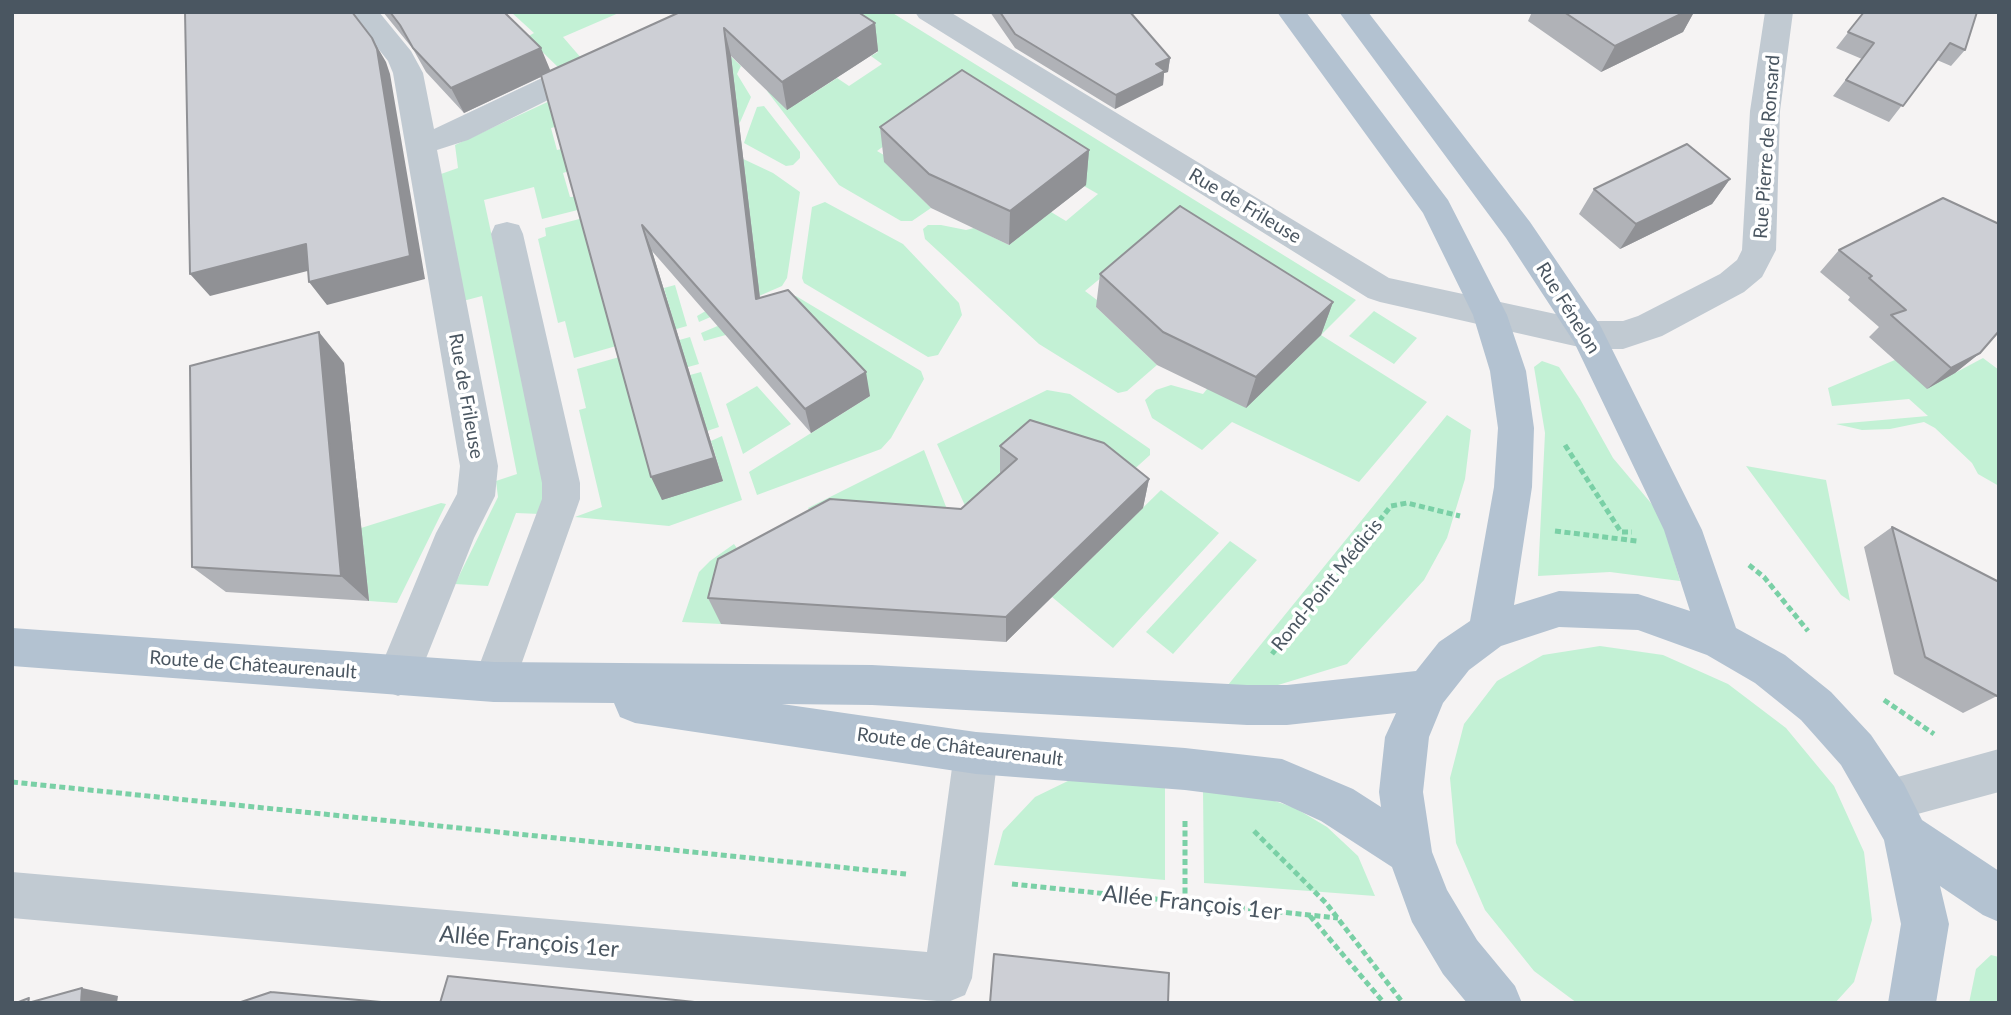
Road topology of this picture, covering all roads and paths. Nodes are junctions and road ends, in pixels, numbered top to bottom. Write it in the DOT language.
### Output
graph roads {
  1 [pos="363,12"];
  2 [pos="929,12"];
  3 [pos="1291,12"];
  4 [pos="1353,12"];
  5 [pos="1779,12"];
  6 [pos="618,55"];
  7 [pos="421,144"];
  8 [pos="508,234"];
  9 [pos="1490,315"];
  10 [pos="1588,335"];
  11 [pos="1558,435"];
  12 [pos="1454,516"];
  13 [pos="1553,531"];
  14 [pos="1644,532"];
  15 [pos="1644,542"];
  16 [pos="1489,631"];
  17 [pos="1720,640"];
  18 [pos="12,647"];
  19 [pos="1266,662"];
  20 [pos="398,676"];
  21 [pos="494,682"];
  22 [pos="1427,690"];
  23 [pos="976,753"];
  24 [pos="1999,770"];
  25 [pos="12,782"];
  26 [pos="1185,808"];
  27 [pos="1897,818"];
  28 [pos="1252,829"];
  29 [pos="1409,852"];
  30 [pos="960,879"];
  31 [pos="12,895"];
  32 [pos="1999,899"];
  33 [pos="1185,901"];
  34 [pos="1309,916"];
  35 [pos="1338,918"];
  36 [pos="1384,1003"];
  37 [pos="1403,1003"];
  38 [pos="1498,1003"];
  39 [pos="1912,1003"];
  1 -- 7 [label="street, Rue de Frileuse"];
  2 -- 9 [label="street, Rue de Frileuse"];
  3 -- 9 [label="main road"];
  4 -- 10 [label="main road, Rue Fénelon"];
  5 -- 10 [label="street, Rue Pierre de Ronsard"];
  6 -- 7 [label="street"];
  7 -- 20 [label="street, Rue de Frileuse"];
  8 -- 21 [label="street"];
  9 -- 10 [label="street, Rue de Frileuse"];
  9 -- 16 [label="main road"];
  10 -- 17 [label="main road, Rue Fénelon"];
  11 -- 14 [label="path"];
  12 -- 19 [label="path, Rond-Point Médicis"];
  13 -- 15 [label="path"];
  16 -- 17 [label="main road"];
  16 -- 22 [label="main road"];
  17 -- 27 [label="main road"];
  18 -- 20 [label="main road, Route de Châteaurenault"];
  20 -- 21 [label="main road, Route de Châteaurenault"];
  21 -- 22 [label="main road, Route de Châteaurenault"];
  21 -- 23 [label="main road, Route de Châteaurenault"];
  22 -- 29 [label="main road"];
  23 -- 29 [label="main road, Route de Châteaurenault"];
  23 -- 30 [label="street, Allée François 1er"];
  24 -- 27 [label="street"];
  25 -- 30 [label="path, Allée François 1er"];
  26 -- 33 [label="path"];
  27 -- 32 [label="main road"];
  27 -- 39 [label="main road"];
  28 -- 35 [label="path"];
  29 -- 38 [label="main road"];
  30 -- 31 [label="street, Allée François 1er"];
  30 -- 33 [label="path, Allée François 1er"];
  33 -- 34 [label="path, Allée François 1er"];
  34 -- 35 [label="path"];
  34 -- 36 [label="path, Allée François 1er"];
  35 -- 37 [label="path"];
}
